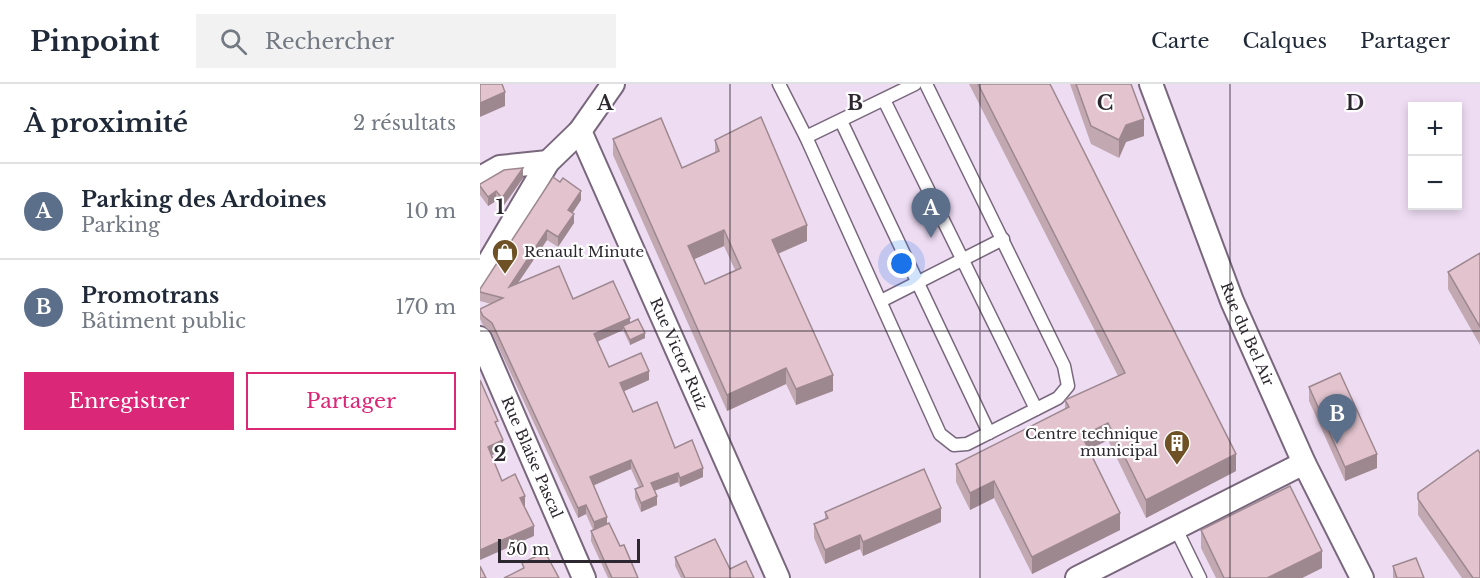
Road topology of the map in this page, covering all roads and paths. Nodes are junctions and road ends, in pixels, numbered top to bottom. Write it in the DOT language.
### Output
graph roads {
  1 [pos="613,84"];
  2 [pos="779,84"];
  3 [pos="915,84"];
  4 [pos="926,84"];
  5 [pos="1151,84"];
  6 [pos="884,100"];
  7 [pos="841,121"];
  8 [pos="580,131"];
  9 [pos="806,137"];
  10 [pos="548,162"];
  11 [pos="480,178"];
  12 [pos="1003,239"];
  13 [pos="964,259"];
  14 [pos="480,277"];
  15 [pos="918,284"];
  16 [pos="881,301"];
  17 [pos="480,338"];
  18 [pos="1036,409"];
  19 [pos="989,433"];
  20 [pos="1304,463"];
  21 [pos="1176,529"];
  22 [pos="584,578"];
  23 [pos="778,578"];
  24 [pos="1077,578"];
  25 [pos="1200,578"];
  26 [pos="1362,578"];
  1 -- 8 [label="street"];
  2 -- 9 [label="lane"];
  3 -- 6 [label="lane"];
  4 -- 12 [label="lane"];
  5 -- 20 [label="street, Rue du Bel Air"];
  6 -- 7 [label="lane"];
  6 -- 13 [label="lane"];
  7 -- 9 [label="lane"];
  7 -- 15 [label="lane"];
  8 -- 10 [label="street"];
  8 -- 23 [label="street, Rue Victor Ruiz"];
  9 -- 16 [label="lane"];
  10 -- 11 [label="street"];
  10 -- 14 [label="street"];
  12 -- 13 [label="lane"];
  12 -- 18 [label="lane"];
  13 -- 15 [label="lane"];
  13 -- 18 [label="lane"];
  15 -- 16 [label="lane"];
  15 -- 19 [label="lane"];
  16 -- 19 [label="lane"];
  17 -- 22 [label="street, Rue Blaise Pascal"];
  18 -- 19 [label="lane"];
  20 -- 21 [label="street"];
  20 -- 26 [label="street, Rue du Bel Air"];
  21 -- 24 [label="street"];
  21 -- 25 [label="lane"];
}
